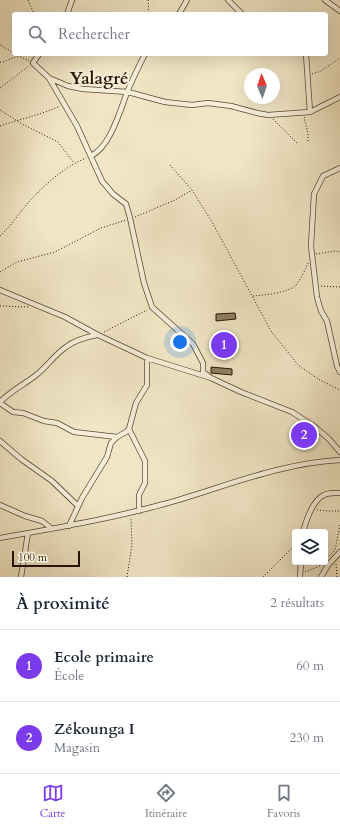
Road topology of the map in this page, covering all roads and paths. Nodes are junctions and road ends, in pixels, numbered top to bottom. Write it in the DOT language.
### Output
graph roads {
  1 [pos="28,0"];
  2 [pos="72,0"];
  3 [pos="148,0"];
  4 [pos="187,0"];
  5 [pos="228,0"];
  6 [pos="325,0"];
  7 [pos="340,11"];
  8 [pos="33,12"];
  9 [pos="68,12"];
  10 [pos="149,12"];
  11 [pos="180,12"];
  12 [pos="240,12"];
  13 [pos="0,45"];
  14 [pos="12,52"];
  15 [pos="19,56"];
  16 [pos="38,56"];
  17 [pos="144,56"];
  18 [pos="306,56"];
  19 [pos="340,58"];
  20 [pos="0,62"];
  21 [pos="33,63"];
  22 [pos="307,76"];
  23 [pos="49,78"];
  24 [pos="0,88"];
  25 [pos="128,92"];
  26 [pos="340,97"];
  27 [pos="64,105"];
  28 [pos="0,110"];
  29 [pos="310,112"];
  30 [pos="268,115"];
  31 [pos="16,120"];
  32 [pos="0,126"];
  33 [pos="308,143"];
  34 [pos="298,144"];
  35 [pos="90,156"];
  36 [pos="74,163"];
  37 [pos="170,165"];
  38 [pos="340,168"];
  39 [pos="192,190"];
  40 [pos="130,218"];
  41 [pos="0,236"];
  42 [pos="340,252"];
  43 [pos="312,254"];
  44 [pos="0,272"];
  45 [pos="314,284"];
  46 [pos="340,287"];
  47 [pos="0,290"];
  48 [pos="252,296"];
  49 [pos="0,306"];
  50 [pos="29,307"];
  51 [pos="152,307"];
  52 [pos="98,335"];
  53 [pos="147,358"];
  54 [pos="340,372"];
  55 [pos="211,378"];
  56 [pos="340,390"];
  57 [pos="0,402"];
  58 [pos="129,429"];
  59 [pos="117,437"];
  60 [pos="0,440"];
  61 [pos="340,452"];
  62 [pos="340,460"];
  63 [pos="340,493"];
  64 [pos="0,505"];
  65 [pos="78,506"];
  66 [pos="312,509"];
  67 [pos="139,511"];
  68 [pos="340,511"];
  69 [pos="131,513"];
  70 [pos="340,525"];
  71 [pos="69,526"];
  72 [pos="52,528"];
  73 [pos="304,529"];
  74 [pos="28,533"];
  75 [pos="0,538"];
  76 [pos="292,548"];
  77 [pos="340,552"];
  78 [pos="330,556"];
  79 [pos="302,565"];
  80 [pos="323,565"];
  81 [pos="300,575"];
  82 [pos="21,577"];
  83 [pos="127,577"];
  84 [pos="263,577"];
  85 [pos="321,577"];
  1 -- 8 [label="path"];
  2 -- 9 [label="street"];
  3 -- 10 [label="path"];
  4 -- 11 [label="street"];
  5 -- 12 [label="street"];
  6 -- 7 [label="street"];
  13 -- 14 [label="path"];
  15 -- 20 [label="path"];
  15 -- 21 [label="path"];
  16 -- 21 [label="street"];
  17 -- 25 [label="street"];
  18 -- 22 [label="street"];
  19 -- 22 [label="path"];
  21 -- 23 [label="street"];
  21 -- 24 [label="path"];
  22 -- 29 [label="street"];
  23 -- 25 [label="street"];
  23 -- 27 [label="street"];
  25 -- 30 [label="street"];
  25 -- 35 [label="street"];
  26 -- 29 [label="street"];
  27 -- 31 [label="path"];
  27 -- 35 [label="street"];
  28 -- 31 [label="path"];
  29 -- 30 [label="street"];
  29 -- 33 [label="path"];
  30 -- 34 [label="path"];
  31 -- 32 [label="path"];
  31 -- 36 [label="path"];
  35 -- 36 [label="path"];
  35 -- 40 [label="street"];
  36 -- 41 [label="path"];
  37 -- 39 [label="path"];
  38 -- 43 [label="street"];
  39 -- 40 [label="path"];
  39 -- 48 [label="path"];
  40 -- 44 [label="path"];
  40 -- 51 [label="street"];
  42 -- 43 [label="path"];
  43 -- 45 [label="street"];
  43 -- 48 [label="path"];
  45 -- 46 [label="path"];
  45 -- 54 [label="street"];
  47 -- 52 [label="street"];
  48 -- 56 [label="path"];
  49 -- 50 [label="path"];
  51 -- 52 [label="path"];
  51 -- 55 [label="street"];
  52 -- 53 [label="street"];
  52 -- 57 [label="street"];
  53 -- 55 [label="street"];
  53 -- 58 [label="street"];
  55 -- 61 [label="street"];
  57 -- 59 [label="street"];
  58 -- 59 [label="street"];
  58 -- 67 [label="street"];
  59 -- 65 [label="street"];
  60 -- 65 [label="street"];
  62 -- 67 [label="street"];
  63 -- 66 [label="street"];
  64 -- 72 [label="street"];
  65 -- 71 [label="street"];
  66 -- 68 [label="path"];
  66 -- 73 [label="street"];
  67 -- 69 [label="street"];
  69 -- 71 [label="street"];
  69 -- 83 [label="path"];
  70 -- 78 [label="path"];
  71 -- 72 [label="street"];
  72 -- 74 [label="street"];
  74 -- 75 [label="street"];
  74 -- 82 [label="street"];
  76 -- 84 [label="path"];
  77 -- 85 [label="street"];
  79 -- 81 [label="street"];
  80 -- 81 [label="path"];
}
